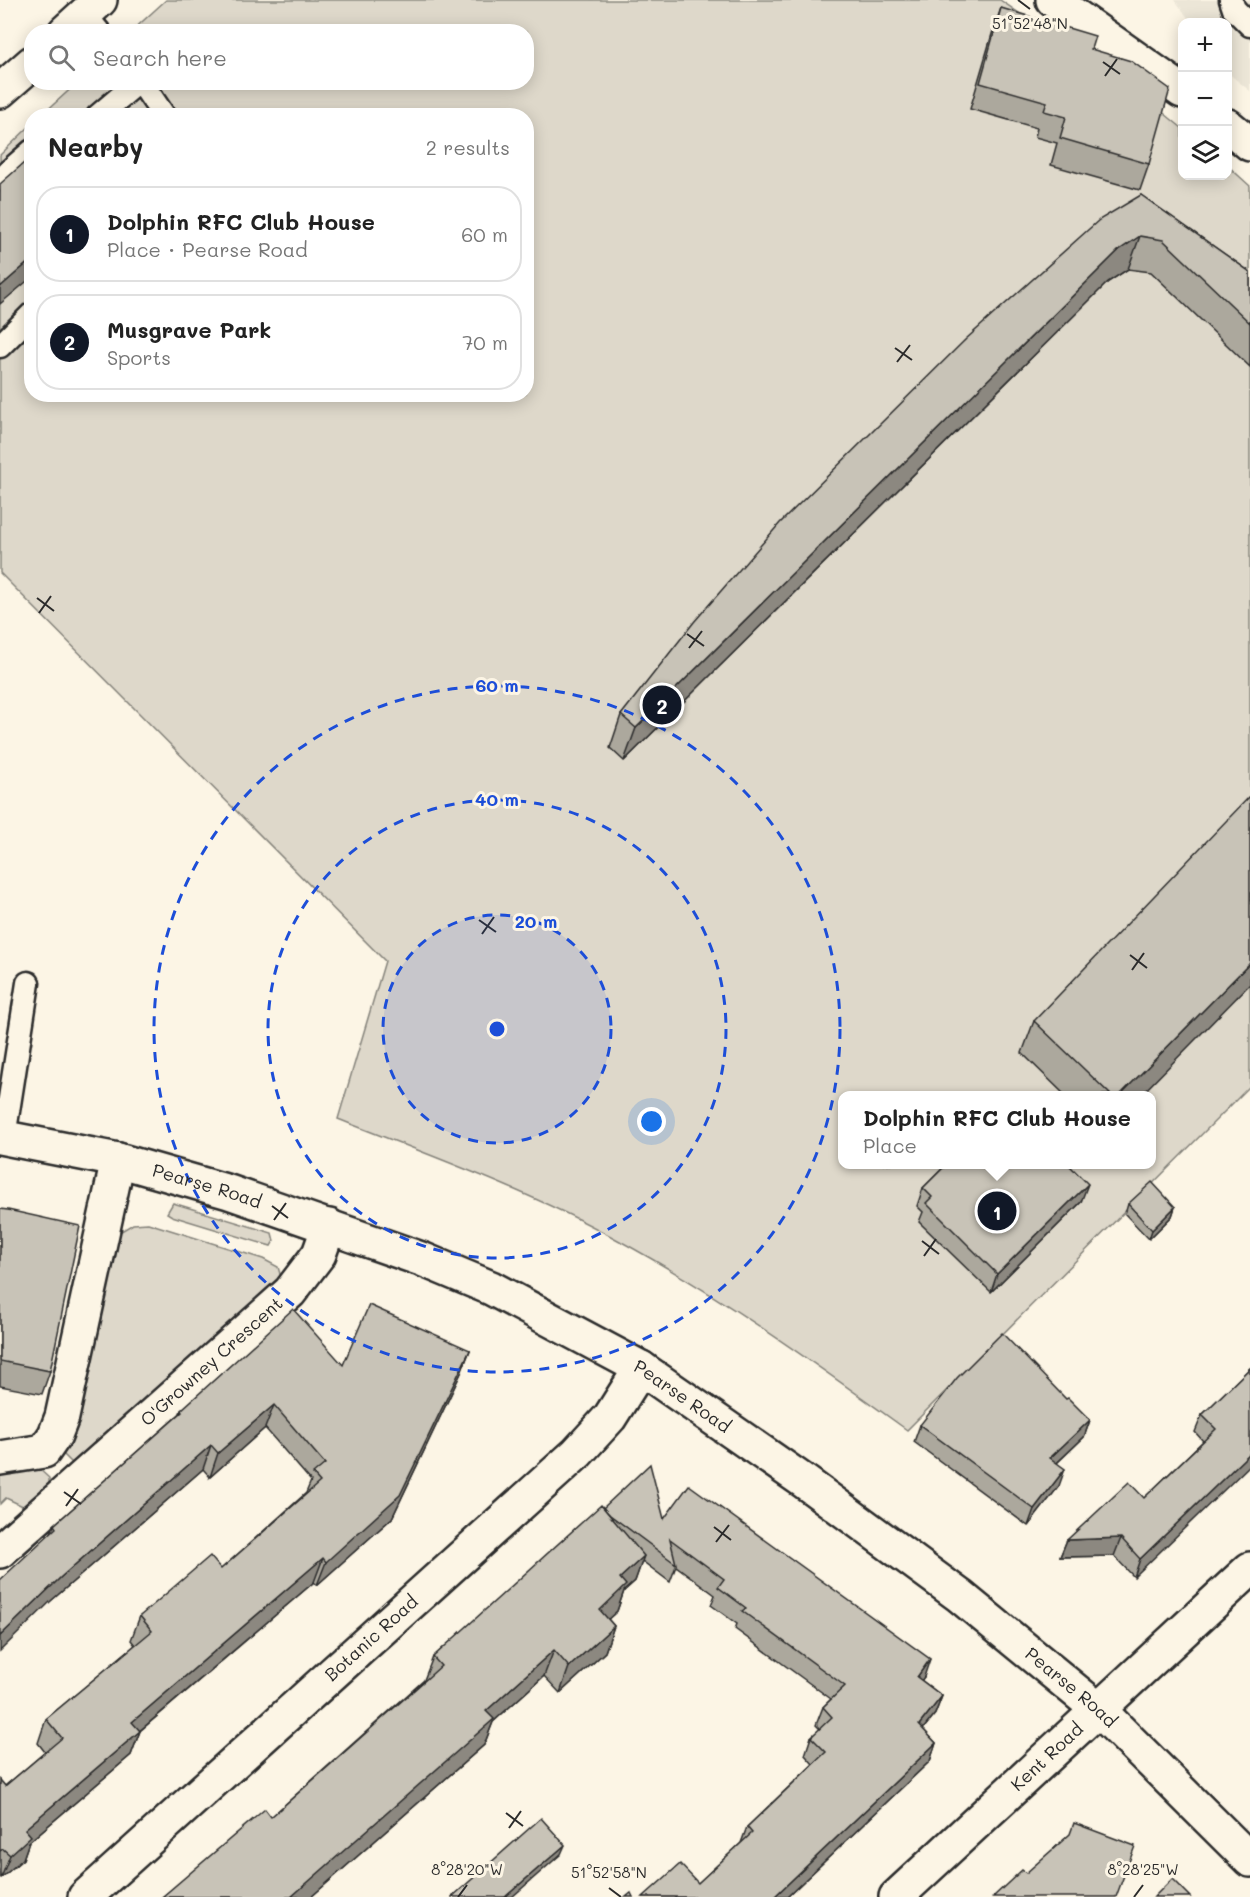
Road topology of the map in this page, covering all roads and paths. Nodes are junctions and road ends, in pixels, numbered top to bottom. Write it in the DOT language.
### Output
graph roads {
  1 [pos="1231,0"];
  2 [pos="1068,2"];
  3 [pos="1250,25"];
  4 [pos="24,70"];
  5 [pos="1178,89"];
  6 [pos="129,90"];
  7 [pos="145,90"];
  8 [pos="0,92"];
  9 [pos="108,108"];
  10 [pos="159,108"];
  11 [pos="1232,130"];
  12 [pos="1250,144"];
  13 [pos="24,158"];
  14 [pos="0,179"];
  15 [pos="24,322"];
  16 [pos="0,346"];
  17 [pos="28,983"];
  18 [pos="2,1137"];
  19 [pos="118,1160"];
  20 [pos="329,1226"];
  21 [pos="641,1368"];
  22 [pos="44,1451"];
  23 [pos="0,1458"];
  24 [pos="75,1484"];
  25 [pos="0,1551"];
  26 [pos="1250,1569"];
  27 [pos="1099,1710"];
  28 [pos="1250,1860"];
  29 [pos="85,1897"];
  30 [pos="896,1897"];
  1 -- 3 [label="lane"];
  2 -- 5 [label="street"];
  4 -- 8 [label="street"];
  6 -- 9 [label="lane"];
  7 -- 10 [label="lane"];
  11 -- 12 [label="street"];
  13 -- 14 [label="lane"];
  15 -- 16 [label="lane"];
  17 -- 18 [label="lane"];
  18 -- 19 [label="street, Pearse Road"];
  19 -- 20 [label="street, Pearse Road"];
  19 -- 22 [label="street"];
  20 -- 21 [label="street, Pearse Road"];
  20 -- 24 [label="street, O'Growney Crescent"];
  21 -- 27 [label="street, Pearse Road"];
  21 -- 29 [label="street, Botanic Road"];
  22 -- 23 [label="street"];
  22 -- 24 [label="street"];
  24 -- 25 [label="street, O'Growney Crescent"];
  26 -- 27 [label="street, Kent Road"];
  27 -- 28 [label="street, Pearse Road"];
  27 -- 30 [label="street, Kent Road"];
}
